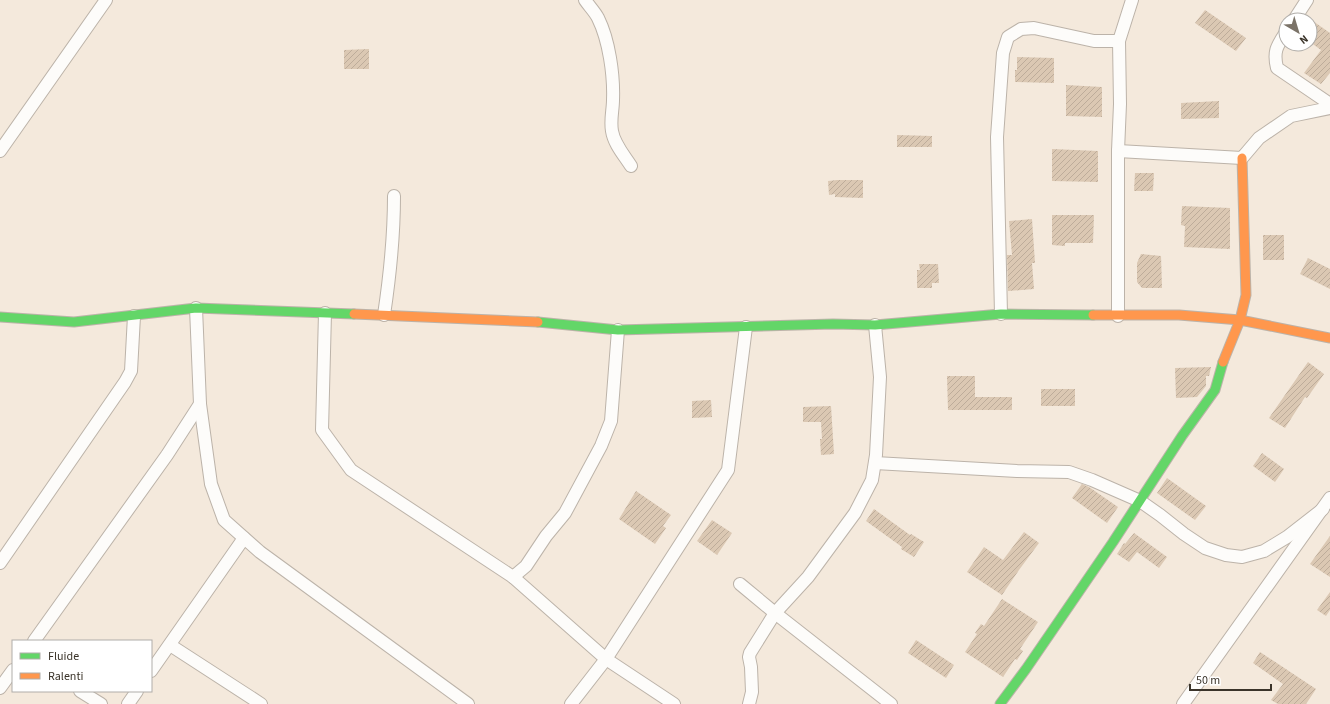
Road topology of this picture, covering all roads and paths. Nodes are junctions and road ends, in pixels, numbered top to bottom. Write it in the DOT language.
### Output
graph roads {
  1 [pos="106,0"];
  2 [pos="586,0"];
  3 [pos="1132,0"];
  4 [pos="1307,0"];
  5 [pos="1299,12"];
  6 [pos="1119,41"];
  7 [pos="1278,44"];
  8 [pos="1330,104"];
  9 [pos="1330,108"];
  10 [pos="0,151"];
  11 [pos="1118,151"];
  12 [pos="1242,158"];
  13 [pos="631,166"];
  14 [pos="394,196"];
  15 [pos="196,308"];
  16 [pos="325,313"];
  17 [pos="1001,314"];
  18 [pos="384,315"];
  19 [pos="134,316"];
  20 [pos="1118,316"];
  21 [pos="0,317"];
  22 [pos="1240,320"];
  23 [pos="875,325"];
  24 [pos="746,327"];
  25 [pos="618,330"];
  26 [pos="1330,338"];
  27 [pos="200,404"];
  28 [pos="875,463"];
  29 [pos="1330,498"];
  30 [pos="1140,501"];
  31 [pos="1323,509"];
  32 [pos="244,538"];
  33 [pos="0,563"];
  34 [pos="513,577"];
  35 [pos="740,584"];
  36 [pos="775,613"];
  37 [pos="35,640"];
  38 [pos="170,644"];
  39 [pos="606,659"];
  40 [pos="152,670"];
  41 [pos="12,671"];
  42 [pos="0,688"];
  43 [pos="82,692"];
  44 [pos="136,692"];
  45 [pos="101,704"];
  46 [pos="128,704"];
  47 [pos="261,704"];
  48 [pos="468,704"];
  49 [pos="571,704"];
  50 [pos="674,704"];
  51 [pos="749,704"];
  52 [pos="891,704"];
  53 [pos="1000,704"];
  54 [pos="1183,704"];
  1 -- 10 [label="street"];
  2 -- 13 [label="street"];
  3 -- 6 [label="street"];
  4 -- 5 [label="street"];
  6 -- 11 [label="street"];
  6 -- 17 [label="street"];
  7 -- 8 [label="street"];
  9 -- 12 [label="street"];
  11 -- 12 [label="street"];
  11 -- 20 [label="street"];
  12 -- 22 [label="street"];
  14 -- 18 [label="street"];
  15 -- 16 [label="street"];
  15 -- 19 [label="street"];
  15 -- 27 [label="street"];
  16 -- 18 [label="street"];
  16 -- 34 [label="street"];
  17 -- 20 [label="street"];
  17 -- 23 [label="street"];
  18 -- 25 [label="street"];
  19 -- 21 [label="street"];
  19 -- 33 [label="street"];
  20 -- 22 [label="street"];
  22 -- 26 [label="street"];
  22 -- 30 [label="street"];
  23 -- 24 [label="street"];
  23 -- 28 [label="street"];
  24 -- 25 [label="street"];
  24 -- 39 [label="street"];
  25 -- 34 [label="street"];
  27 -- 32 [label="street"];
  27 -- 37 [label="street"];
  28 -- 30 [label="street"];
  28 -- 36 [label="street"];
  29 -- 31 [label="street"];
  30 -- 31 [label="street"];
  30 -- 53 [label="street"];
  31 -- 54 [label="street"];
  32 -- 38 [label="street"];
  32 -- 48 [label="street"];
  34 -- 39 [label="street"];
  35 -- 36 [label="street"];
  36 -- 51 [label="street"];
  36 -- 52 [label="street"];
  38 -- 40 [label="street"];
  38 -- 47 [label="street"];
  39 -- 49 [label="street"];
  39 -- 50 [label="street"];
  41 -- 42 [label="street"];
  43 -- 45 [label="street"];
  44 -- 46 [label="street"];
}
